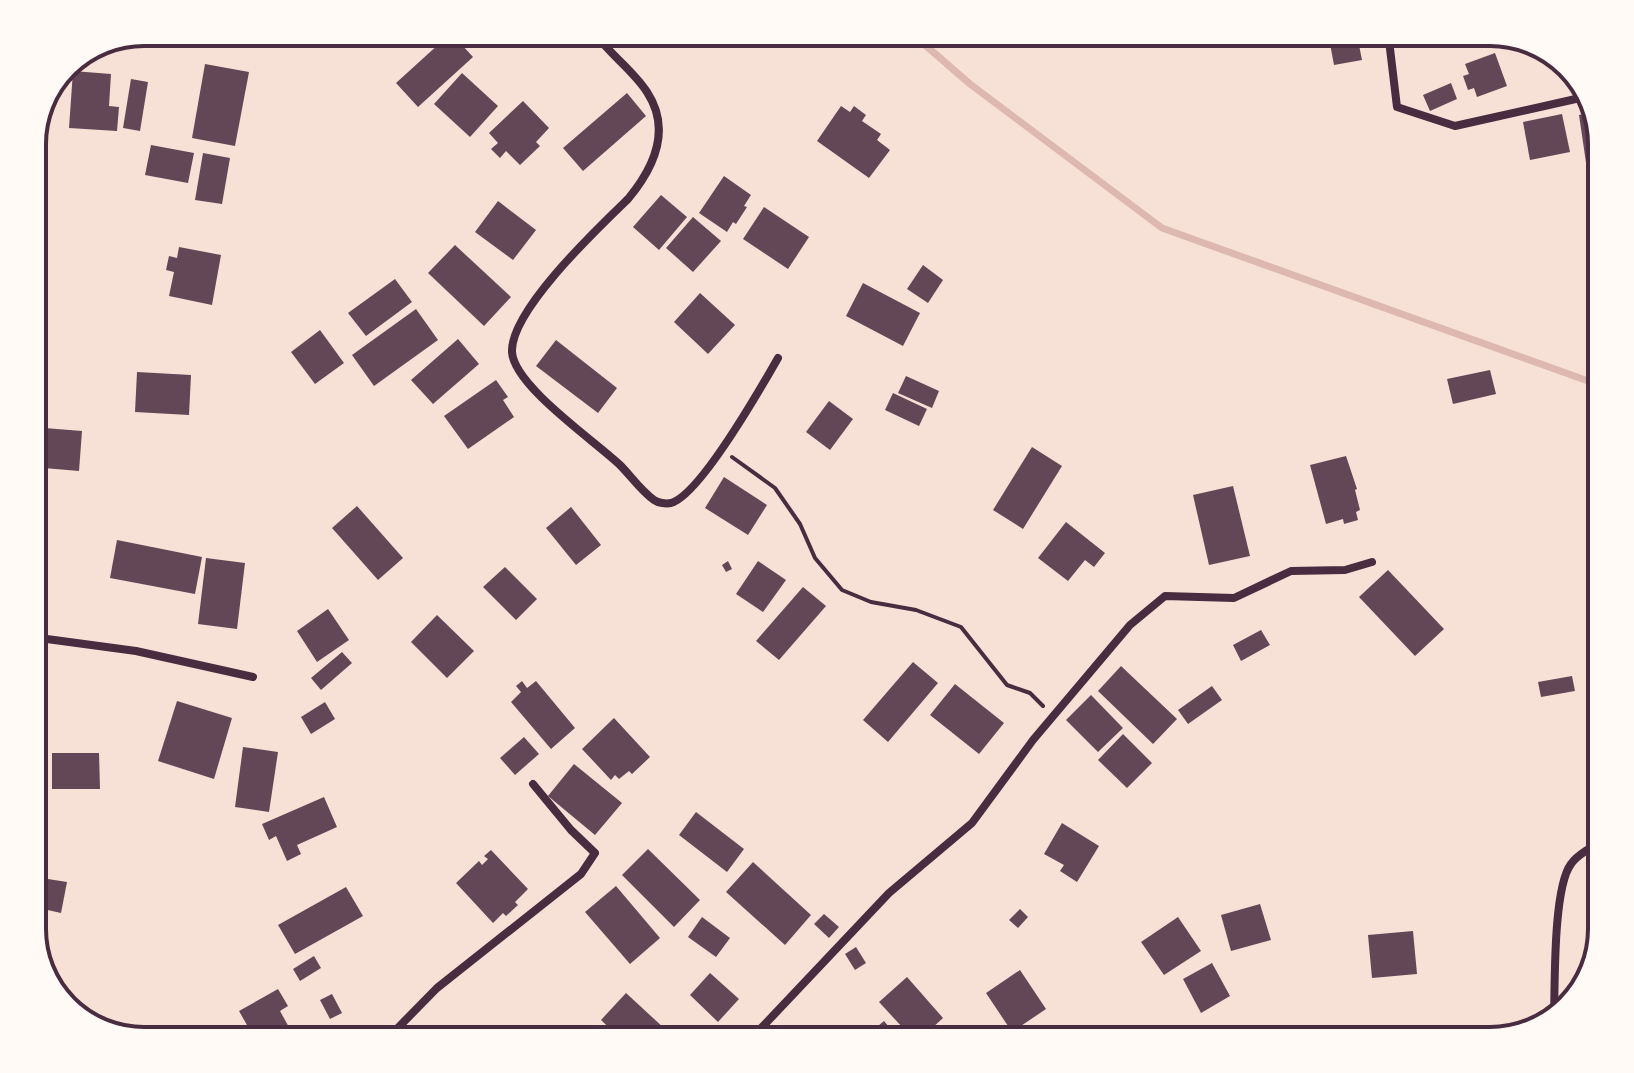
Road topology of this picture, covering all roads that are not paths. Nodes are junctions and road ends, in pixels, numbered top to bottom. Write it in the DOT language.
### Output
graph roads {
  1 [pos="607,46"];
  2 [pos="1390,46"];
  3 [pos="1577,99"];
  4 [pos="778,358"];
  5 [pos="1372,562"];
  6 [pos="46,639"];
  7 [pos="253,677"];
  8 [pos="533,784"];
  9 [pos="1588,851"];
  10 [pos="1555,1003"];
  11 [pos="399,1027"];
  12 [pos="762,1027"];
  1 -- 4 [label="street"];
  2 -- 3 [label="street"];
  5 -- 12 [label="street"];
  6 -- 7 [label="street"];
  8 -- 11 [label="street"];
  9 -- 10 [label="street"];
}
